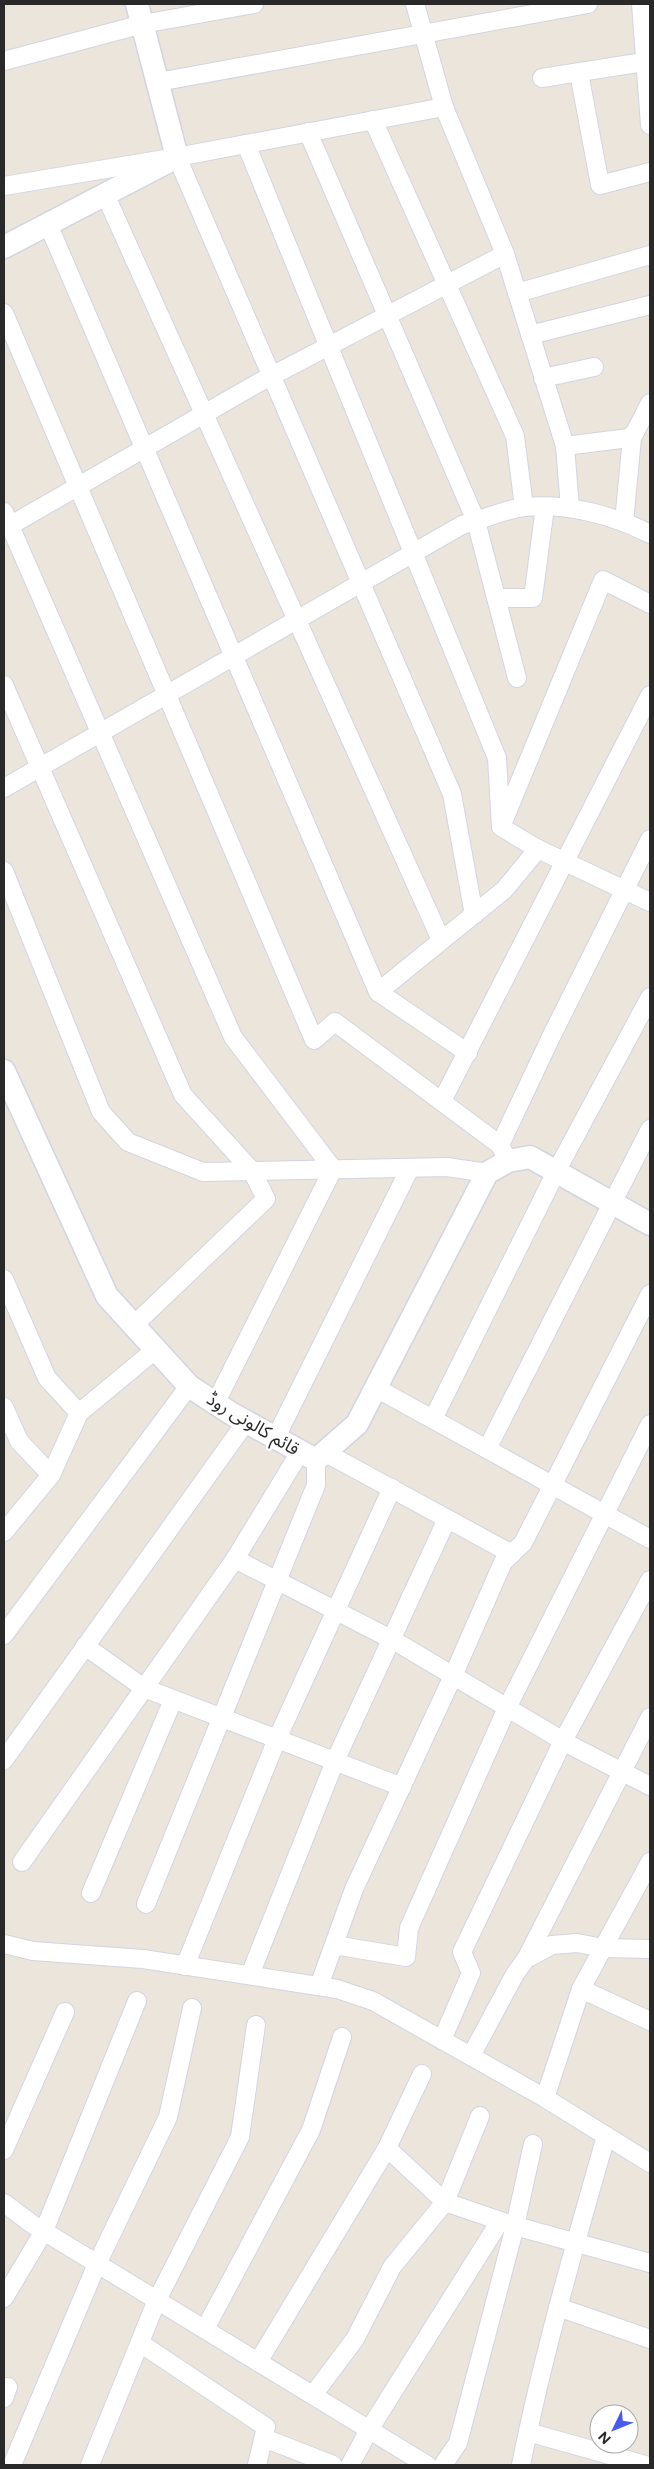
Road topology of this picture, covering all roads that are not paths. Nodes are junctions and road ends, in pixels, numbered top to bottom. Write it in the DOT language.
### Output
graph roads {
  1 [pos="254,4"];
  2 [pos="414,4"];
  3 [pos="588,4"];
  4 [pos="641,4"];
  5 [pos="140,14"];
  6 [pos="423,34"];
  7 [pos="4,61"];
  8 [pos="648,61"];
  9 [pos="579,73"];
  10 [pos="542,78"];
  11 [pos="158,82"];
  12 [pos="444,107"];
  13 [pos="650,115"];
  14 [pos="373,120"];
  15 [pos="308,132"];
  16 [pos="246,144"];
  17 [pos="177,157"];
  18 [pos="650,172"];
  19 [pos="4,186"];
  20 [pos="105,194"];
  21 [pos="48,224"];
  22 [pos="4,247"];
  23 [pos="504,254"];
  24 [pos="650,255"];
  25 [pos="447,284"];
  26 [pos="517,293"];
  27 [pos="650,305"];
  28 [pos="4,313"];
  29 [pos="387,316"];
  30 [pos="530,335"];
  31 [pos="329,346"];
  32 [pos="594,367"];
  33 [pos="272,376"];
  34 [pos="543,378"];
  35 [pos="650,403"];
  36 [pos="204,414"];
  37 [pos="635,432"];
  38 [pos="565,446"];
  39 [pos="144,449"];
  40 [pos="78,487"];
  41 [pos="524,507"];
  42 [pos="544,507"];
  43 [pos="570,508"];
  44 [pos="6,522"];
  45 [pos="476,522"];
  46 [pos="624,522"];
  47 [pos="649,530"];
  48 [pos="413,554"];
  49 [pos="361,583"];
  50 [pos="496,598"];
  51 [pos="650,604"];
  52 [pos="297,620"];
  53 [pos="234,656"];
  54 [pos="517,678"];
  55 [pos="4,685"];
  56 [pos="167,695"];
  57 [pos="650,695"];
  58 [pos="100,733"];
  59 [pos="40,767"];
  60 [pos="4,788"];
  61 [pos="501,827"];
  62 [pos="650,839"];
  63 [pos="538,849"];
  64 [pos="566,862"];
  65 [pos="4,871"];
  66 [pos="625,890"];
  67 [pos="650,902"];
  68 [pos="474,914"];
  69 [pos="442,940"];
  70 [pos="378,992"];
  71 [pos="650,997"];
  72 [pos="468,1053"];
  73 [pos="4,1071"];
  74 [pos="442,1102"];
  75 [pos="650,1129"];
  76 [pos="504,1153"];
  77 [pos="410,1168"];
  78 [pos="333,1169"];
  79 [pos="556,1170"];
  80 [pos="252,1171"];
  81 [pos="487,1173"];
  82 [pos="612,1202"];
  83 [pos="650,1224"];
  84 [pos="4,1279"];
  85 [pos="650,1294"];
  86 [pos="133,1326"];
  87 [pos="155,1350"];
  88 [pos="189,1386"];
  89 [pos="376,1388"];
  90 [pos="216,1402"];
  91 [pos="4,1407"];
  92 [pos="80,1413"];
  93 [pos="433,1419"];
  94 [pos="246,1422"];
  95 [pos="650,1424"];
  96 [pos="275,1439"];
  97 [pos="487,1449"];
  98 [pos="314,1455"];
  99 [pos="51,1475"];
  100 [pos="553,1485"];
  101 [pos="392,1488"];
  102 [pos="604,1513"];
  103 [pos="447,1519"];
  104 [pos="4,1532"];
  105 [pos="650,1540"];
  106 [pos="512,1554"];
  107 [pos="235,1559"];
  108 [pos="650,1580"];
  109 [pos="278,1581"];
  110 [pos="336,1611"];
  111 [pos="4,1635"];
  112 [pos="391,1639"];
  113 [pos="85,1646"];
  114 [pos="454,1676"];
  115 [pos="144,1688"];
  116 [pos="173,1700"];
  117 [pos="507,1708"];
  118 [pos="650,1717"];
  119 [pos="221,1718"];
  120 [pos="278,1739"];
  121 [pos="563,1741"];
  122 [pos="4,1760"];
  123 [pos="335,1761"];
  124 [pos="621,1772"];
  125 [pos="650,1786"];
  126 [pos="402,1787"];
  127 [pos="22,1862"];
  128 [pos="650,1862"];
  129 [pos="91,1892"];
  130 [pos="146,1904"];
  131 [pos="4,1944"];
  132 [pos="334,1945"];
  133 [pos="603,1948"];
  134 [pos="650,1949"];
  135 [pos="526,1959"];
  136 [pos="185,1966"];
  137 [pos="250,1976"];
  138 [pos="319,1986"];
  139 [pos="581,1989"];
  140 [pos="137,2001"];
  141 [pos="192,2008"];
  142 [pos="65,2012"];
  143 [pos="650,2020"];
  144 [pos="256,2025"];
  145 [pos="342,2037"];
  146 [pos="442,2040"];
  147 [pos="471,2056"];
  148 [pos="422,2074"];
  149 [pos="545,2098"];
  150 [pos="480,2116"];
  151 [pos="606,2136"];
  152 [pos="533,2144"];
  153 [pos="387,2148"];
  154 [pos="4,2150"];
  155 [pos="650,2163"];
  156 [pos="4,2202"];
  157 [pos="445,2202"];
  158 [pos="507,2224"];
  159 [pos="44,2231"];
  160 [pos="576,2243"];
  161 [pos="650,2263"];
  162 [pos="97,2264"];
  163 [pos="4,2298"];
  164 [pos="157,2300"];
  165 [pos="558,2307"];
  166 [pos="205,2329"];
  167 [pos="650,2339"];
  168 [pos="140,2343"];
  169 [pos="258,2362"];
  170 [pos="313,2396"];
  171 [pos="368,2430"];
  172 [pos="528,2432"];
  173 [pos="264,2438"];
  174 [pos="12,2465"];
  175 [pos="90,2465"];
  176 [pos="258,2465"];
  177 [pos="333,2465"];
  178 [pos="350,2465"];
  179 [pos="427,2465"];
  180 [pos="443,2465"];
  181 [pos="521,2465"];
  182 [pos="645,2465"];
  1 -- 5 [label="street"];
  2 -- 6 [label="street"];
  3 -- 6 [label="street"];
  4 -- 8 [label="street"];
  5 -- 7 [label="street"];
  5 -- 11 [label="street"];
  6 -- 11 [label="street"];
  6 -- 12 [label="street"];
  8 -- 9 [label="street"];
  8 -- 13 [label="street"];
  9 -- 10 [label="street"];
  9 -- 18 [label="street"];
  11 -- 17 [label="street"];
  12 -- 14 [label="street"];
  12 -- 23 [label="street"];
  14 -- 15 [label="street"];
  14 -- 25 [label="street"];
  15 -- 16 [label="street"];
  15 -- 29 [label="street"];
  16 -- 17 [label="street"];
  16 -- 31 [label="street"];
  17 -- 19 [label="street"];
  17 -- 20 [label="street"];
  17 -- 33 [label="street"];
  20 -- 21 [label="street"];
  20 -- 36 [label="street"];
  21 -- 22 [label="street"];
  21 -- 39 [label="street"];
  23 -- 25 [label="street"];
  23 -- 26 [label="street"];
  24 -- 26 [label="street"];
  25 -- 29 [label="street"];
  25 -- 41 [label="street"];
  26 -- 30 [label="street"];
  27 -- 30 [label="street"];
  28 -- 40 [label="street"];
  29 -- 31 [label="street"];
  29 -- 45 [label="street"];
  30 -- 34 [label="street"];
  31 -- 33 [label="street"];
  31 -- 48 [label="street"];
  32 -- 34 [label="street"];
  33 -- 36 [label="street"];
  33 -- 49 [label="street"];
  34 -- 38 [label="street"];
  35 -- 37 [label="street"];
  36 -- 39 [label="street"];
  36 -- 52 [label="street"];
  37 -- 38 [label="street"];
  37 -- 46 [label="street"];
  38 -- 43 [label="street"];
  39 -- 40 [label="street"];
  39 -- 53 [label="street"];
  40 -- 44 [label="street"];
  40 -- 56 [label="street"];
  41 -- 42 [label="street"];
  41 -- 45 [label="street"];
  42 -- 43 [label="street"];
  42 -- 50 [label="street"];
  43 -- 46 [label="street"];
  44 -- 58 [label="street"];
  45 -- 48 [label="street"];
  45 -- 50 [label="street"];
  46 -- 47 [label="street"];
  48 -- 49 [label="street"];
  48 -- 61 [label="street"];
  49 -- 52 [label="street"];
  49 -- 68 [label="street"];
  50 -- 54 [label="street"];
  51 -- 61 [label="street"];
  52 -- 53 [label="street"];
  52 -- 69 [label="street"];
  53 -- 56 [label="street"];
  53 -- 70 [label="street"];
  55 -- 59 [label="street"];
  56 -- 58 [label="street"];
  56 -- 74 [label="street"];
  57 -- 64 [label="street"];
  58 -- 59 [label="street"];
  58 -- 78 [label="street"];
  59 -- 60 [label="street"];
  59 -- 80 [label="street"];
  61 -- 63 [label="street"];
  62 -- 66 [label="street"];
  63 -- 64 [label="street"];
  63 -- 68 [label="street"];
  64 -- 66 [label="street"];
  64 -- 72 [label="street"];
  65 -- 80 [label="street"];
  66 -- 67 [label="street"];
  66 -- 76 [label="street"];
  68 -- 69 [label="street"];
  69 -- 70 [label="street"];
  70 -- 72 [label="street"];
  71 -- 79 [label="street"];
  72 -- 74 [label="street"];
  73 -- 86 [label="street, قائم کالونی روڈ"];
  74 -- 76 [label="street"];
  75 -- 82 [label="street"];
  76 -- 79 [label="street"];
  76 -- 81 [label="street"];
  77 -- 78 [label="street"];
  77 -- 81 [label="street"];
  77 -- 96 [label="street"];
  78 -- 80 [label="street"];
  78 -- 90 [label="street"];
  79 -- 82 [label="street"];
  79 -- 93 [label="street"];
  80 -- 86 [label="street"];
  81 -- 89 [label="street, قائم کالونی روڈ"];
  82 -- 83 [label="street"];
  82 -- 97 [label="street"];
  84 -- 92 [label="street"];
  85 -- 100 [label="street"];
  86 -- 87 [label="street, قائم کالونی روڈ"];
  87 -- 88 [label="street, قائم کالونی روڈ"];
  87 -- 92 [label="street"];
  88 -- 90 [label="street, قائم کالونی روڈ"];
  88 -- 111 [label="street"];
  89 -- 93 [label="street"];
  89 -- 98 [label="street, قائم کالونی روڈ"];
  90 -- 94 [label="street, قائم کالونی روڈ"];
  91 -- 99 [label="street"];
  92 -- 99 [label="street"];
  93 -- 97 [label="street"];
  94 -- 96 [label="street, قائم کالونی روڈ"];
  94 -- 113 [label="street"];
  95 -- 102 [label="street"];
  96 -- 98 [label="street, قائم کالونی روڈ"];
  97 -- 100 [label="street"];
  98 -- 101 [label="street"];
  98 -- 107 [label="street"];
  98 -- 109 [label="street"];
  99 -- 104 [label="street"];
  100 -- 102 [label="street"];
  100 -- 106 [label="street"];
  101 -- 103 [label="street"];
  101 -- 110 [label="street"];
  102 -- 105 [label="street"];
  102 -- 117 [label="street"];
  103 -- 106 [label="street"];
  103 -- 112 [label="street"];
  106 -- 114 [label="street"];
  107 -- 109 [label="street"];
  107 -- 115 [label="street"];
  108 -- 121 [label="street"];
  109 -- 110 [label="street"];
  109 -- 119 [label="street"];
  110 -- 112 [label="street"];
  110 -- 120 [label="street"];
  112 -- 114 [label="street"];
  112 -- 123 [label="street"];
  113 -- 115 [label="street"];
  113 -- 122 [label="street"];
  114 -- 117 [label="street"];
  114 -- 126 [label="street"];
  115 -- 116 [label="street"];
  115 -- 127 [label="street"];
  116 -- 119 [label="street"];
  116 -- 129 [label="street"];
  117 -- 121 [label="street"];
  117 -- 132 [label="street"];
  118 -- 124 [label="street"];
  119 -- 120 [label="street"];
  119 -- 130 [label="street"];
  120 -- 123 [label="street"];
  120 -- 136 [label="street"];
  121 -- 124 [label="street"];
  121 -- 146 [label="street"];
  123 -- 126 [label="street"];
  123 -- 137 [label="street"];
  124 -- 125 [label="street"];
  124 -- 135 [label="street"];
  126 -- 132 [label="street"];
  128 -- 133 [label="street"];
  131 -- 136 [label="street"];
  132 -- 138 [label="street"];
  133 -- 134 [label="street"];
  133 -- 135 [label="street"];
  133 -- 139 [label="street"];
  135 -- 147 [label="street"];
  136 -- 137 [label="street"];
  137 -- 138 [label="street"];
  138 -- 146 [label="street"];
  139 -- 143 [label="street"];
  139 -- 149 [label="street"];
  140 -- 159 [label="street"];
  141 -- 162 [label="street"];
  142 -- 154 [label="street"];
  144 -- 164 [label="street"];
  145 -- 166 [label="street"];
  146 -- 147 [label="street"];
  147 -- 149 [label="street"];
  148 -- 153 [label="street"];
  149 -- 151 [label="street"];
  150 -- 157 [label="street"];
  151 -- 155 [label="street"];
  151 -- 160 [label="street"];
  152 -- 158 [label="street"];
  153 -- 157 [label="street"];
  153 -- 169 [label="street"];
  156 -- 159 [label="street"];
  157 -- 158 [label="street"];
  157 -- 170 [label="street"];
  158 -- 160 [label="street"];
  158 -- 171 [label="street"];
  158 -- 180 [label="street"];
  159 -- 162 [label="street"];
  159 -- 163 [label="street"];
  160 -- 161 [label="street"];
  160 -- 165 [label="street"];
  162 -- 164 [label="street"];
  162 -- 174 [label="street"];
  164 -- 166 [label="street"];
  164 -- 168 [label="street"];
  165 -- 167 [label="street"];
  165 -- 172 [label="street"];
  166 -- 169 [label="street"];
  168 -- 173 [label="street"];
  168 -- 175 [label="street"];
  169 -- 170 [label="street"];
  170 -- 171 [label="street"];
  171 -- 178 [label="street"];
  171 -- 179 [label="street"];
  172 -- 181 [label="street"];
  172 -- 182 [label="street"];
  173 -- 176 [label="street"];
  173 -- 177 [label="street"];
}
